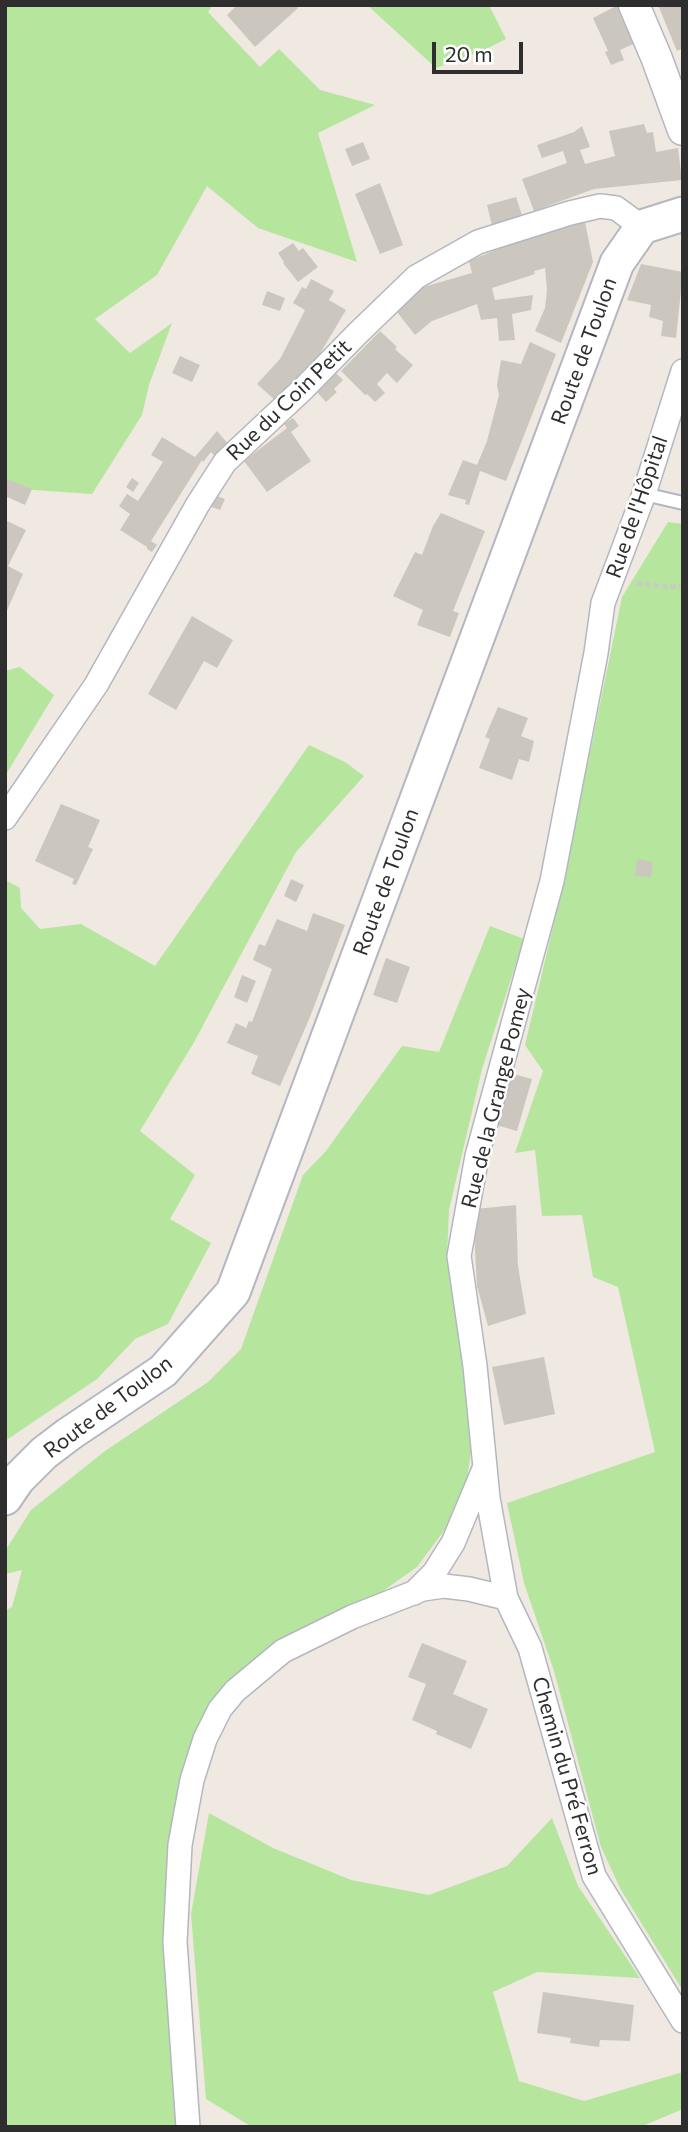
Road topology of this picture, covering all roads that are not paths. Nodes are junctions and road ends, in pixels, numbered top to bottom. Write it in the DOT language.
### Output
graph roads {
  1 [pos="634,5"];
  2 [pos="683,130"];
  3 [pos="683,214"];
  4 [pos="642,228"];
  5 [pos="683,371"];
  6 [pos="644,495"];
  7 [pos="683,503"];
  8 [pos="603,603"];
  9 [pos="5,818"];
  10 [pos="485,1466"];
  11 [pos="5,1498"];
  12 [pos="414,1593"];
  13 [pos="506,1598"];
  14 [pos="683,2021"];
  15 [pos="188,2127"];
  1 -- 2 [label="street"];
  3 -- 4 [label="main road"];
  4 -- 9 [label="street, Rue du Coin Petit"];
  4 -- 11 [label="main road, Route de Toulon"];
  5 -- 6 [label="street, Rue de l'Hôpital"];
  6 -- 7 [label="lane"];
  6 -- 8 [label="street, Rue de l'Hôpital"];
  8 -- 10 [label="street, Rue de la Grange Pomey"];
  10 -- 12 [label="street"];
  10 -- 13 [label="street, Rue de la Grange Pomey"];
  12 -- 13 [label="street"];
  12 -- 15 [label="street"];
  13 -- 14 [label="street, Chemin du Pré Ferron"];
}
